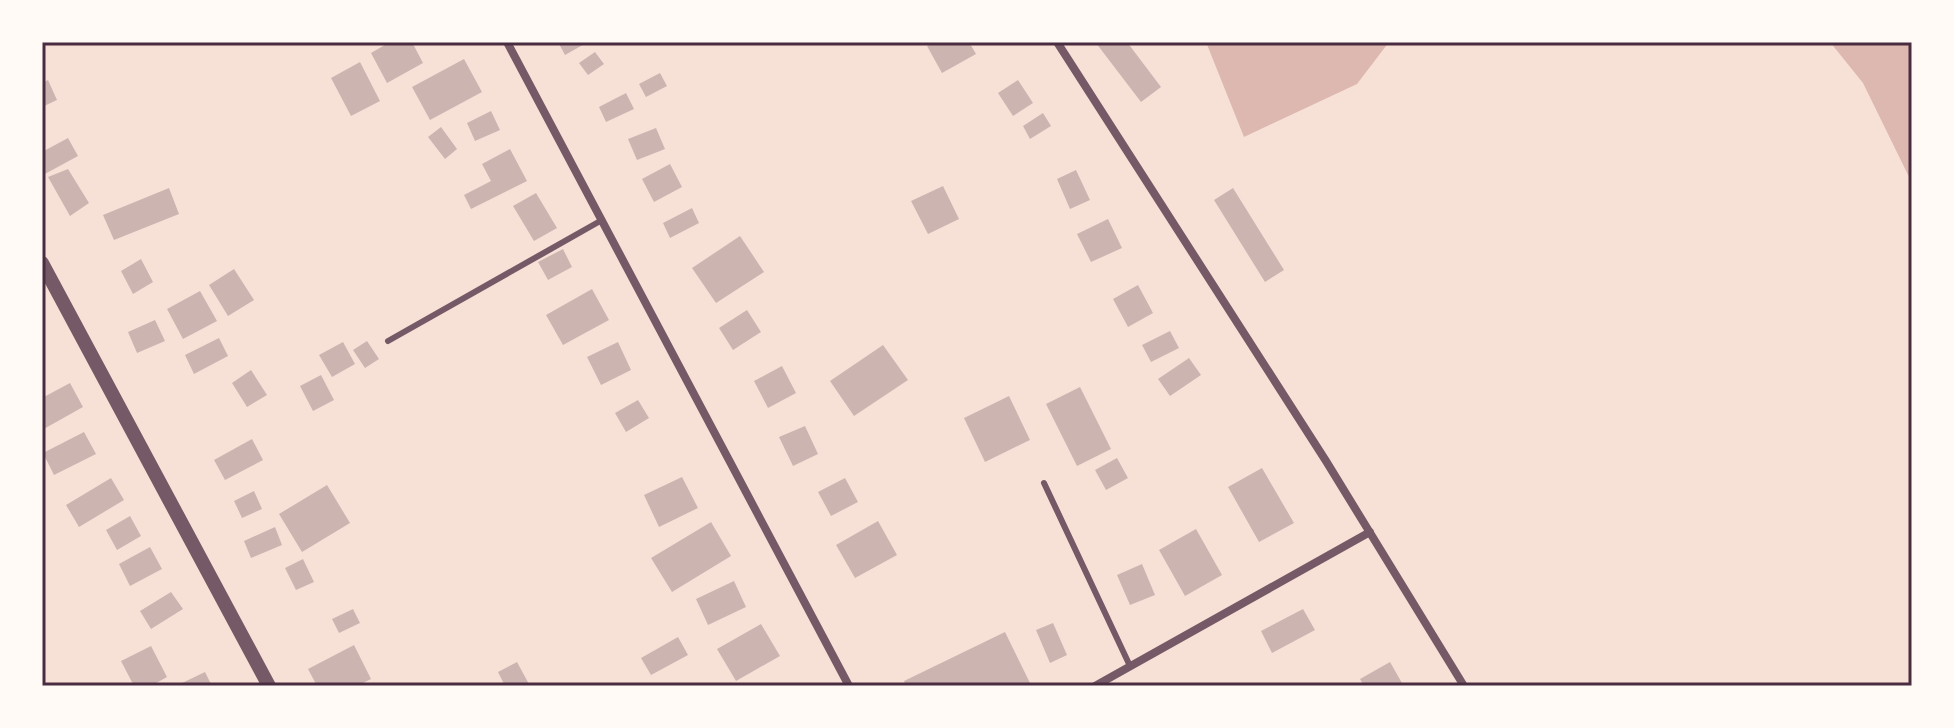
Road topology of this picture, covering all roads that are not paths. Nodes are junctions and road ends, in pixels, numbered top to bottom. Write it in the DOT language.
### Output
graph roads {
  1 [pos="507,42"];
  2 [pos="1057,42"];
  3 [pos="602,220"];
  4 [pos="42,263"];
  5 [pos="388,341"];
  6 [pos="1044,483"];
  7 [pos="1370,532"];
  8 [pos="1130,666"];
  9 [pos="269,686"];
  10 [pos="849,686"];
  11 [pos="1095,686"];
  12 [pos="1464,686"];
  1 -- 3 [label="street"];
  2 -- 7 [label="street"];
  3 -- 5 [label="lane"];
  3 -- 10 [label="street"];
  4 -- 9 [label="street"];
  6 -- 8 [label="lane"];
  7 -- 8 [label="street"];
  7 -- 12 [label="street"];
  8 -- 11 [label="street"];
}
